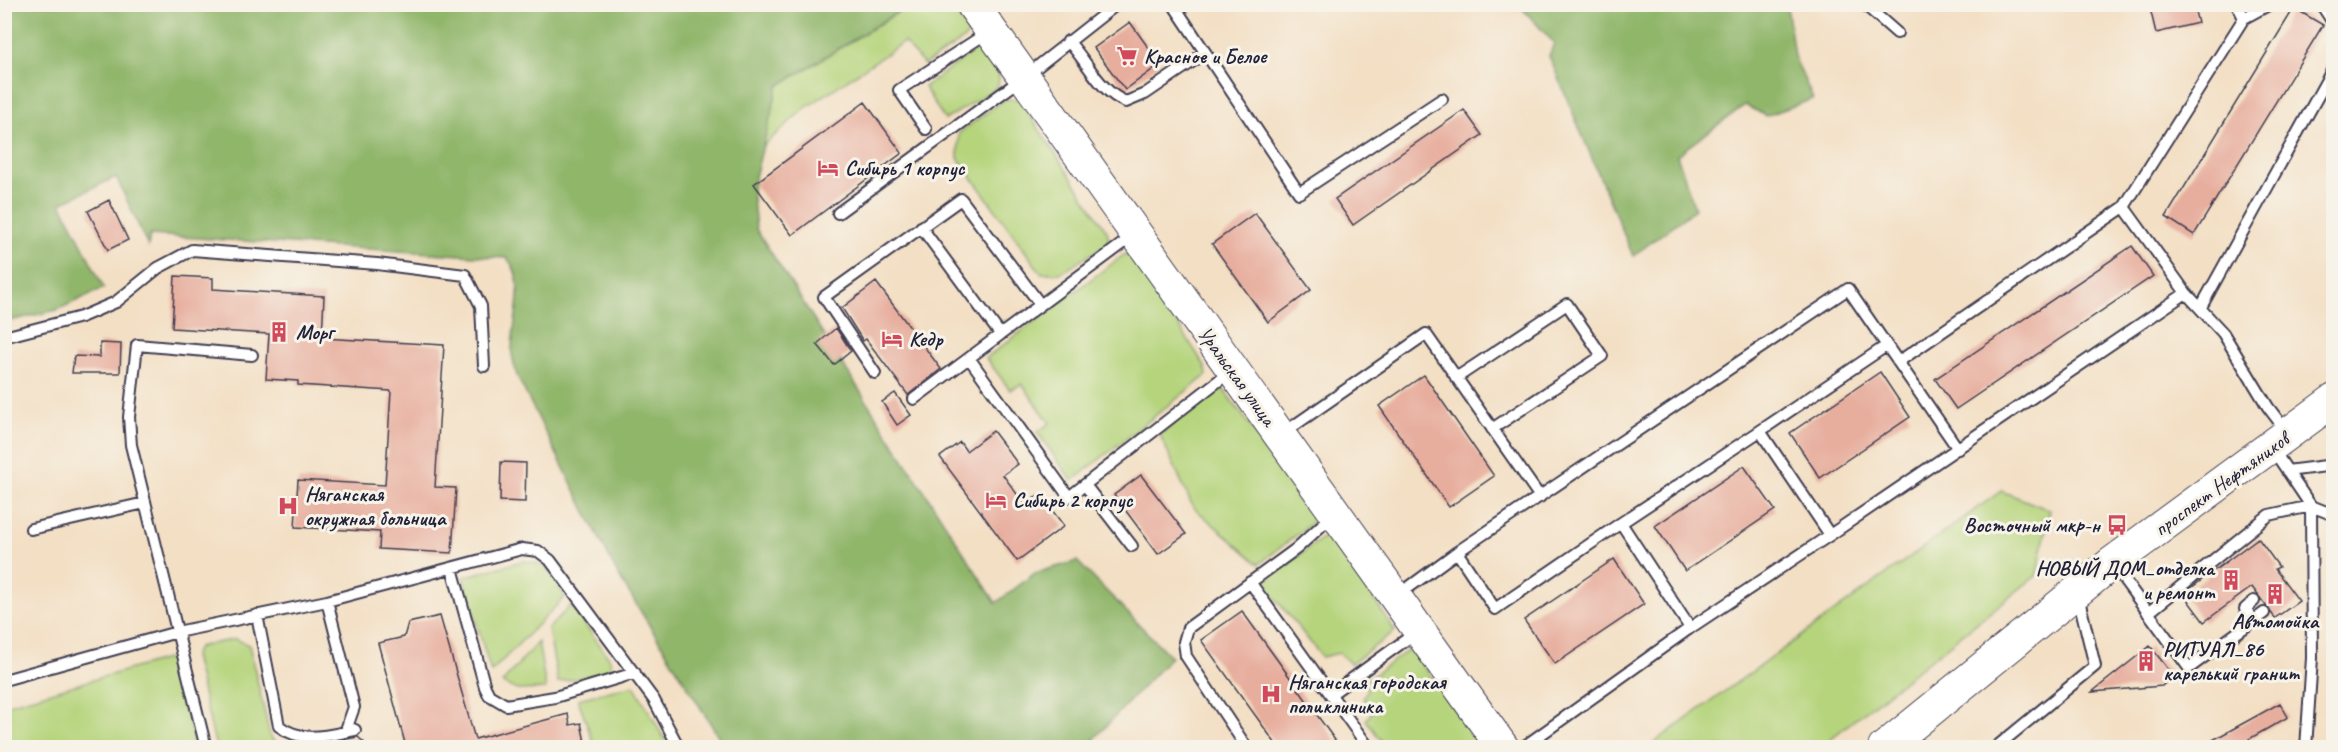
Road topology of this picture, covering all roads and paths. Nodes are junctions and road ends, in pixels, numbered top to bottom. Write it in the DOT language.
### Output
graph roads {
  1 [pos="972,4"];
  2 [pos="1117,4"];
  3 [pos="1173,4"];
  4 [pos="1864,4"];
  5 [pos="2237,4"];
  6 [pos="2270,4"];
  7 [pos="2321,4"];
  8 [pos="2244,18"];
  9 [pos="2334,24"];
  10 [pos="990,31"];
  11 [pos="1897,33"];
  12 [pos="1068,41"];
  13 [pos="1205,52"];
  14 [pos="2334,67"];
  15 [pos="1023,78"];
  16 [pos="1442,99"];
  17 [pos="926,129"];
  18 [pos="2124,207"];
  19 [pos="837,213"];
  20 [pos="921,227"];
  21 [pos="1136,234"];
  22 [pos="2186,293"];
  23 [pos="1040,304"];
  24 [pos="2201,307"];
  25 [pos="999,334"];
  26 [pos="4,337"];
  27 [pos="1886,346"];
  28 [pos="252,355"];
  29 [pos="969,357"];
  30 [pos="1898,362"];
  31 [pos="484,366"];
  32 [pos="1233,370"];
  33 [pos="875,373"];
  34 [pos="1456,378"];
  35 [pos="914,399"];
  36 [pos="2334,400"];
  37 [pos="1492,429"];
  38 [pos="1760,431"];
  39 [pos="1280,436"];
  40 [pos="1958,449"];
  41 [pos="2278,452"];
  42 [pos="2334,465"];
  43 [pos="1084,485"];
  44 [pos="1540,497"];
  45 [pos="145,503"];
  46 [pos="2311,506"];
  47 [pos="1335,513"];
  48 [pos="2334,515"];
  49 [pos="1620,523"];
  50 [pos="31,529"];
  51 [pos="1830,535"];
  52 [pos="1132,546"];
  53 [pos="1457,552"];
  54 [pos="2112,563"];
  55 [pos="452,568"];
  56 [pos="1250,582"];
  57 [pos="2076,591"];
  58 [pos="1395,598"];
  59 [pos="327,601"];
  60 [pos="2254,601"];
  61 [pos="2148,613"];
  62 [pos="2264,613"];
  63 [pos="257,615"];
  64 [pos="2254,620"];
  65 [pos="1690,628"];
  66 [pos="1419,630"];
  67 [pos="177,632"];
  68 [pos="635,673"];
  69 [pos="4,680"];
  70 [pos="1331,694"];
  71 [pos="1889,743"];
  72 [pos="206,747"];
  73 [pos="679,747"];
  74 [pos="1246,747"];
  75 [pos="1369,747"];
  76 [pos="1503,747"];
  77 [pos="1522,747"];
  78 [pos="1927,747"];
  79 [pos="1995,747"];
  80 [pos="2306,747"];
  1 -- 10 [label="street, Уральская улица"];
  2 -- 12 [label="lane"];
  3 -- 13 [label="lane"];
  4 -- 11 [label="lane"];
  5 -- 8 [label="lane"];
  6 -- 8 [label="lane"];
  7 -- 9 [label="lane"];
  8 -- 18 [label="lane"];
  10 -- 15 [label="street, Уральская улица"];
  10 -- 17 [label="lane"];
  12 -- 13 [label="lane"];
  12 -- 15 [label="lane"];
  13 -- 16 [label="lane"];
  14 -- 24 [label="lane"];
  15 -- 19 [label="lane"];
  15 -- 21 [label="street, Уральская улица"];
  18 -- 22 [label="lane"];
  18 -- 30 [label="lane"];
  20 -- 23 [label="lane"];
  20 -- 25 [label="lane"];
  20 -- 33 [label="lane"];
  21 -- 23 [label="lane"];
  21 -- 32 [label="street, Уральская улица"];
  22 -- 24 [label="lane"];
  22 -- 40 [label="lane"];
  23 -- 25 [label="lane"];
  24 -- 41 [label="lane"];
  25 -- 29 [label="lane"];
  26 -- 31 [label="lane"];
  27 -- 30 [label="lane"];
  27 -- 38 [label="lane"];
  27 -- 44 [label="lane"];
  28 -- 45 [label="lane"];
  29 -- 35 [label="lane"];
  29 -- 43 [label="lane"];
  30 -- 40 [label="lane"];
  32 -- 39 [label="street, Уральская улица"];
  32 -- 43 [label="lane"];
  34 -- 37 [label="lane"];
  34 -- 37 [label="lane"];
  34 -- 39 [label="lane"];
  36 -- 41 [label="street, проспект Нефтяников"];
  37 -- 44 [label="lane"];
  38 -- 49 [label="lane"];
  38 -- 51 [label="lane"];
  39 -- 47 [label="street, Уральская улица"];
  40 -- 51 [label="lane"];
  41 -- 42 [label="lane"];
  41 -- 46 [label="lane"];
  41 -- 54 [label="street, проспект Нефтяников"];
  43 -- 52 [label="lane"];
  44 -- 53 [label="lane"];
  45 -- 50 [label="lane"];
  45 -- 67 [label="lane"];
  46 -- 48 [label="lane"];
  46 -- 61 [label="lane"];
  46 -- 80 [label="lane"];
  47 -- 56 [label="lane"];
  47 -- 58 [label="street, Уральская улица"];
  49 -- 53 [label="lane"];
  49 -- 65 [label="lane"];
  51 -- 65 [label="lane"];
  53 -- 58 [label="lane"];
  54 -- 57 [label="street, проспект Нефтяников"];
  54 -- 61 [label="lane"];
  55 -- 59 [label="lane"];
  55 -- 68 [label="lane"];
  55 -- 68 [label="lane"];
  56 -- 70 [label="lane"];
  56 -- 74 [label="lane"];
  57 -- 71 [label="street, проспект Нефтяников"];
  57 -- 79 [label="lane"];
  58 -- 66 [label="street, Уральская улица"];
  59 -- 63 [label="lane"];
  59 -- 63 [label="lane"];
  60 -- 64 [label="lane"];
  61 -- 64 [label="lane"];
  62 -- 64 [label="lane"];
  63 -- 67 [label="lane"];
  65 -- 77 [label="lane"];
  66 -- 70 [label="lane"];
  66 -- 76 [label="street, Уральская улица"];
  67 -- 69 [label="lane"];
  67 -- 72 [label="lane"];
  68 -- 73 [label="lane"];
  70 -- 75 [label="lane"];
  71 -- 78 [label="lane"];
}
